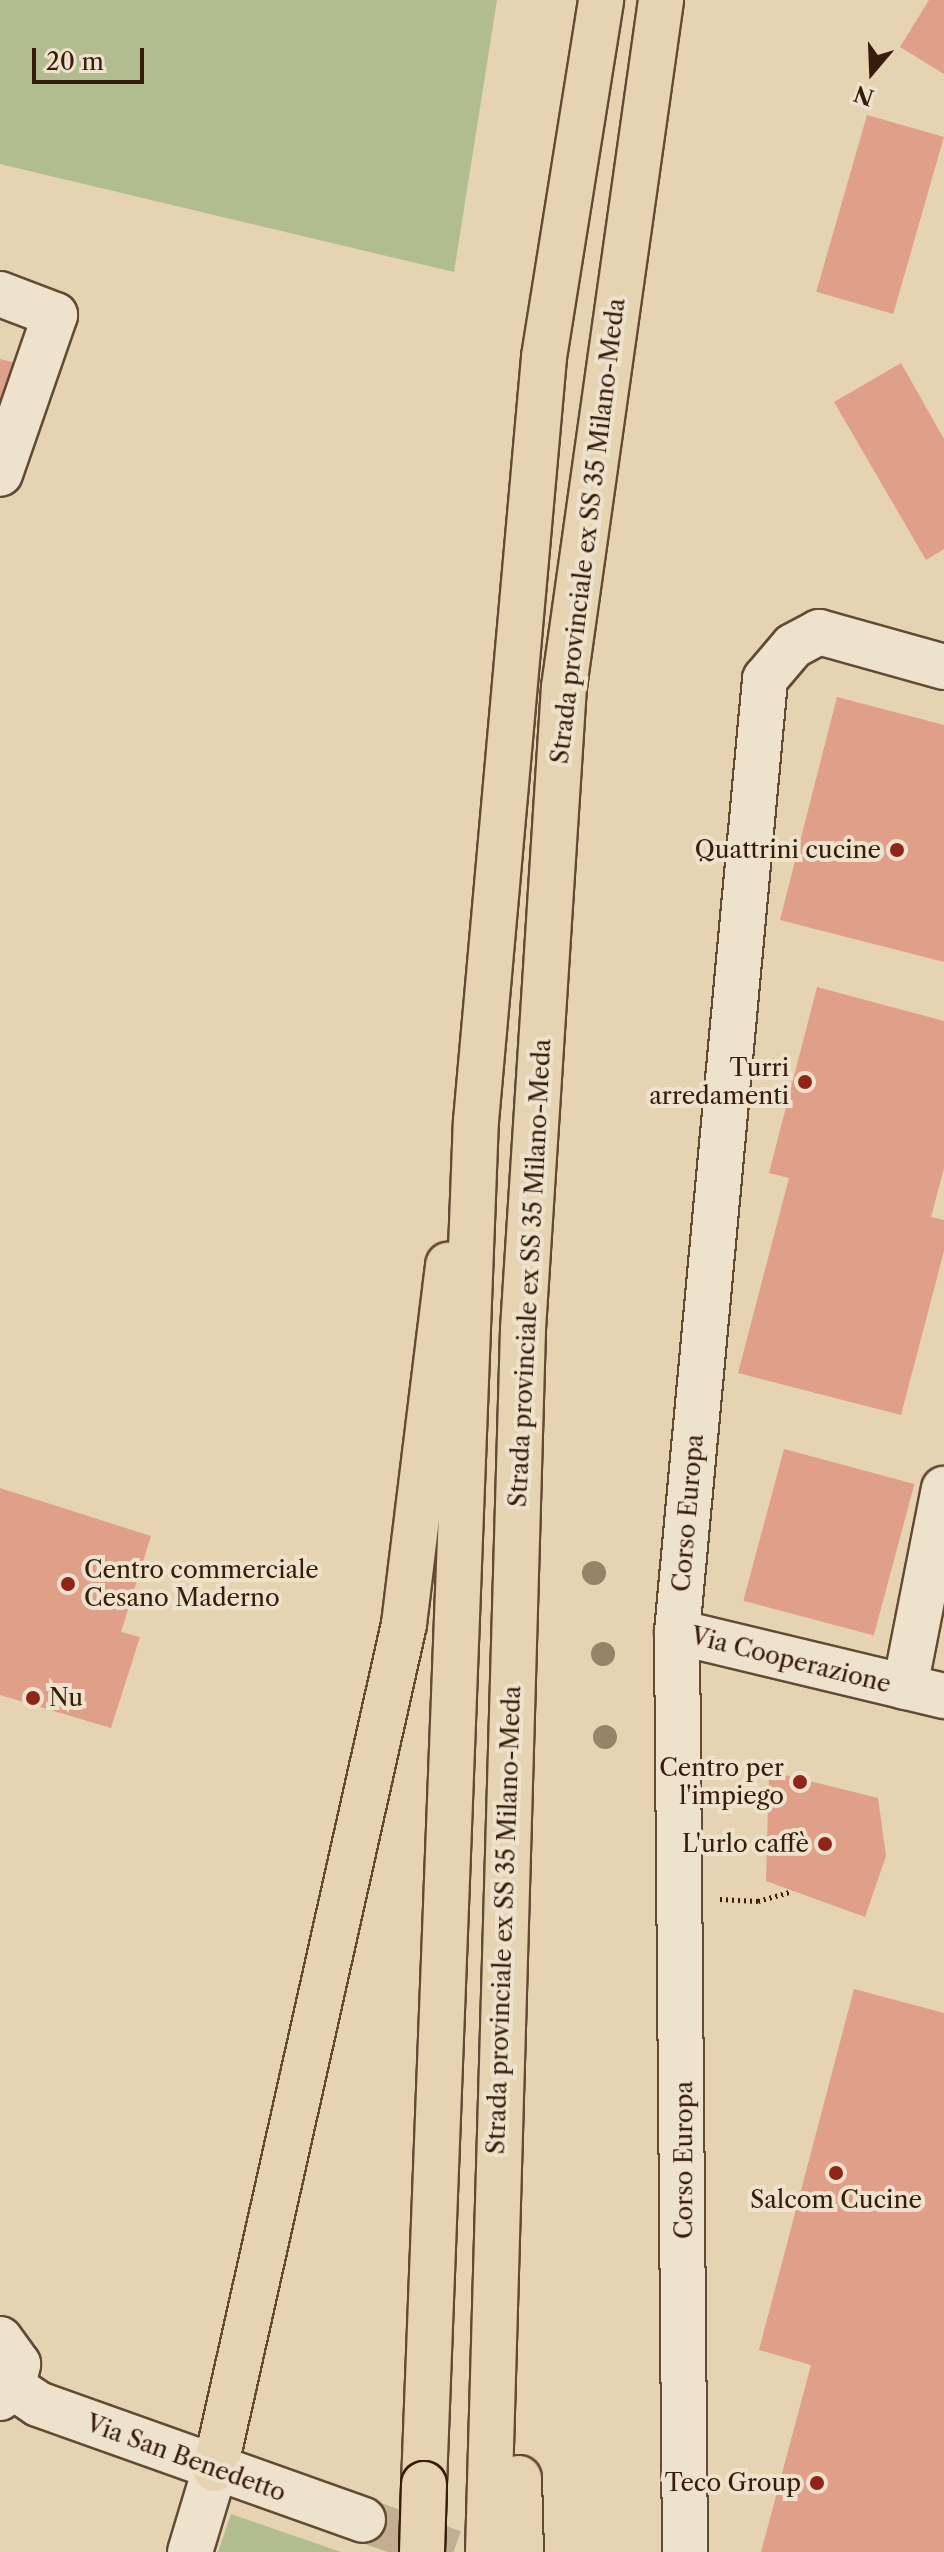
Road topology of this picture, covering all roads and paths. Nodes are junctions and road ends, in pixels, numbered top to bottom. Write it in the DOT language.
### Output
graph roads {
  1 [pos="601,0"];
  2 [pos="661,0"];
  3 [pos="0,294"];
  4 [pos="0,474"];
  5 [pos="944,667"];
  6 [pos="476,1121"];
  7 [pos="944,1489"];
  8 [pos="677,1632"];
  9 [pos="924,1692"];
  10 [pos="793,1891"];
  11 [pos="683,1898"];
  12 [pos="0,2339"];
  13 [pos="7,2392"];
  14 [pos="215,2469"];
  15 [pos="363,2520"];
  16 [pos="504,2536"];
  17 [pos="190,2552"];
  18 [pos="422,2552"];
  19 [pos="685,2552"];
  1 -- 6 [label="highway"];
  2 -- 16 [label="highway, Strada provinciale ex SS 35 Milano-Meda"];
  3 -- 4 [label="street"];
  5 -- 8 [label="street, Corso Europa"];
  6 -- 14 [label="highway"];
  6 -- 18 [label="highway, bridge"];
  7 -- 9 [label="street, Via Cooperazione"];
  8 -- 9 [label="street, Via Cooperazione"];
  8 -- 11 [label="street, Corso Europa"];
  10 -- 11 [label="path"];
  11 -- 19 [label="street, Corso Europa"];
  12 -- 13 [label="street, Via San Benedetto"];
  13 -- 14 [label="street, Via San Benedetto"];
  14 -- 15 [label="street, Via San Benedetto"];
  14 -- 17 [label="street"];
}
